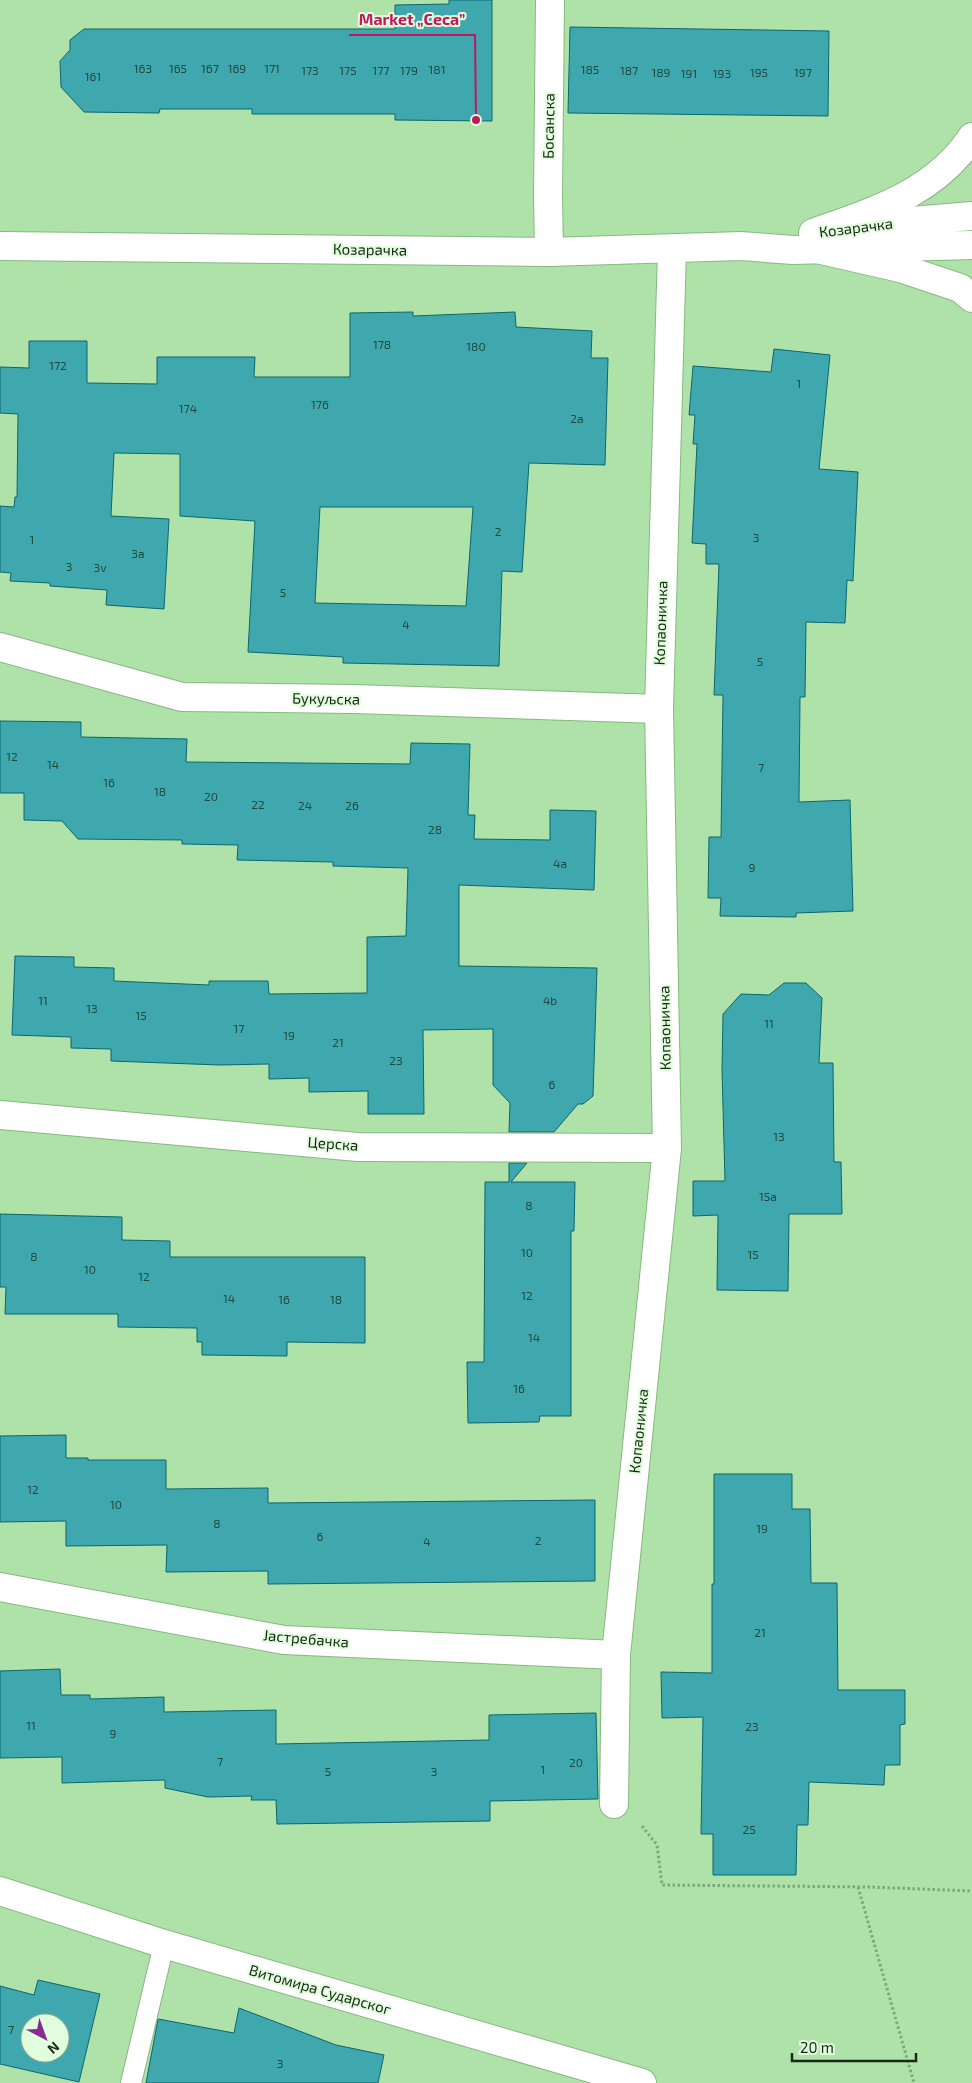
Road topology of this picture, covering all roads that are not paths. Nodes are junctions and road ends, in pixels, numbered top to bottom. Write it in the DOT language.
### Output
graph roads {
  1 [pos="550,0"];
  2 [pos="972,137"];
  3 [pos="972,216"];
  4 [pos="815,241"];
  5 [pos="972,245"];
  6 [pos="0,246"];
  7 [pos="672,249"];
  8 [pos="549,252"];
  9 [pos="972,298"];
  10 [pos="0,647"];
  11 [pos="659,709"];
  12 [pos="0,1115"];
  13 [pos="667,1148"];
  14 [pos="0,1587"];
  15 [pos="616,1655"];
  16 [pos="614,1804"];
  17 [pos="0,1891"];
  18 [pos="164,1944"];
  19 [pos="131,2083"];
  20 [pos="642,2083"];
  1 -- 8 [label="street, Босанска"];
  2 -- 4 [label="street"];
  3 -- 4 [label="street, Козарачка"];
  4 -- 5 [label="street, Козарачка"];
  4 -- 7 [label="street, Козарачка"];
  4 -- 9 [label="street"];
  6 -- 8 [label="street, Козарачка"];
  7 -- 8 [label="street, Козарачка"];
  7 -- 11 [label="street, Копаоничка"];
  10 -- 11 [label="street, Букуљска"];
  11 -- 13 [label="street, Копаоничка"];
  12 -- 13 [label="street, Церска"];
  13 -- 15 [label="street, Копаоничка"];
  14 -- 15 [label="street, Јастребачка"];
  15 -- 16 [label="street, Копаоничка"];
  17 -- 18 [label="street, Витомира Сударског"];
  18 -- 19 [label="lane"];
  18 -- 20 [label="street, Витомира Сударског"];
}
